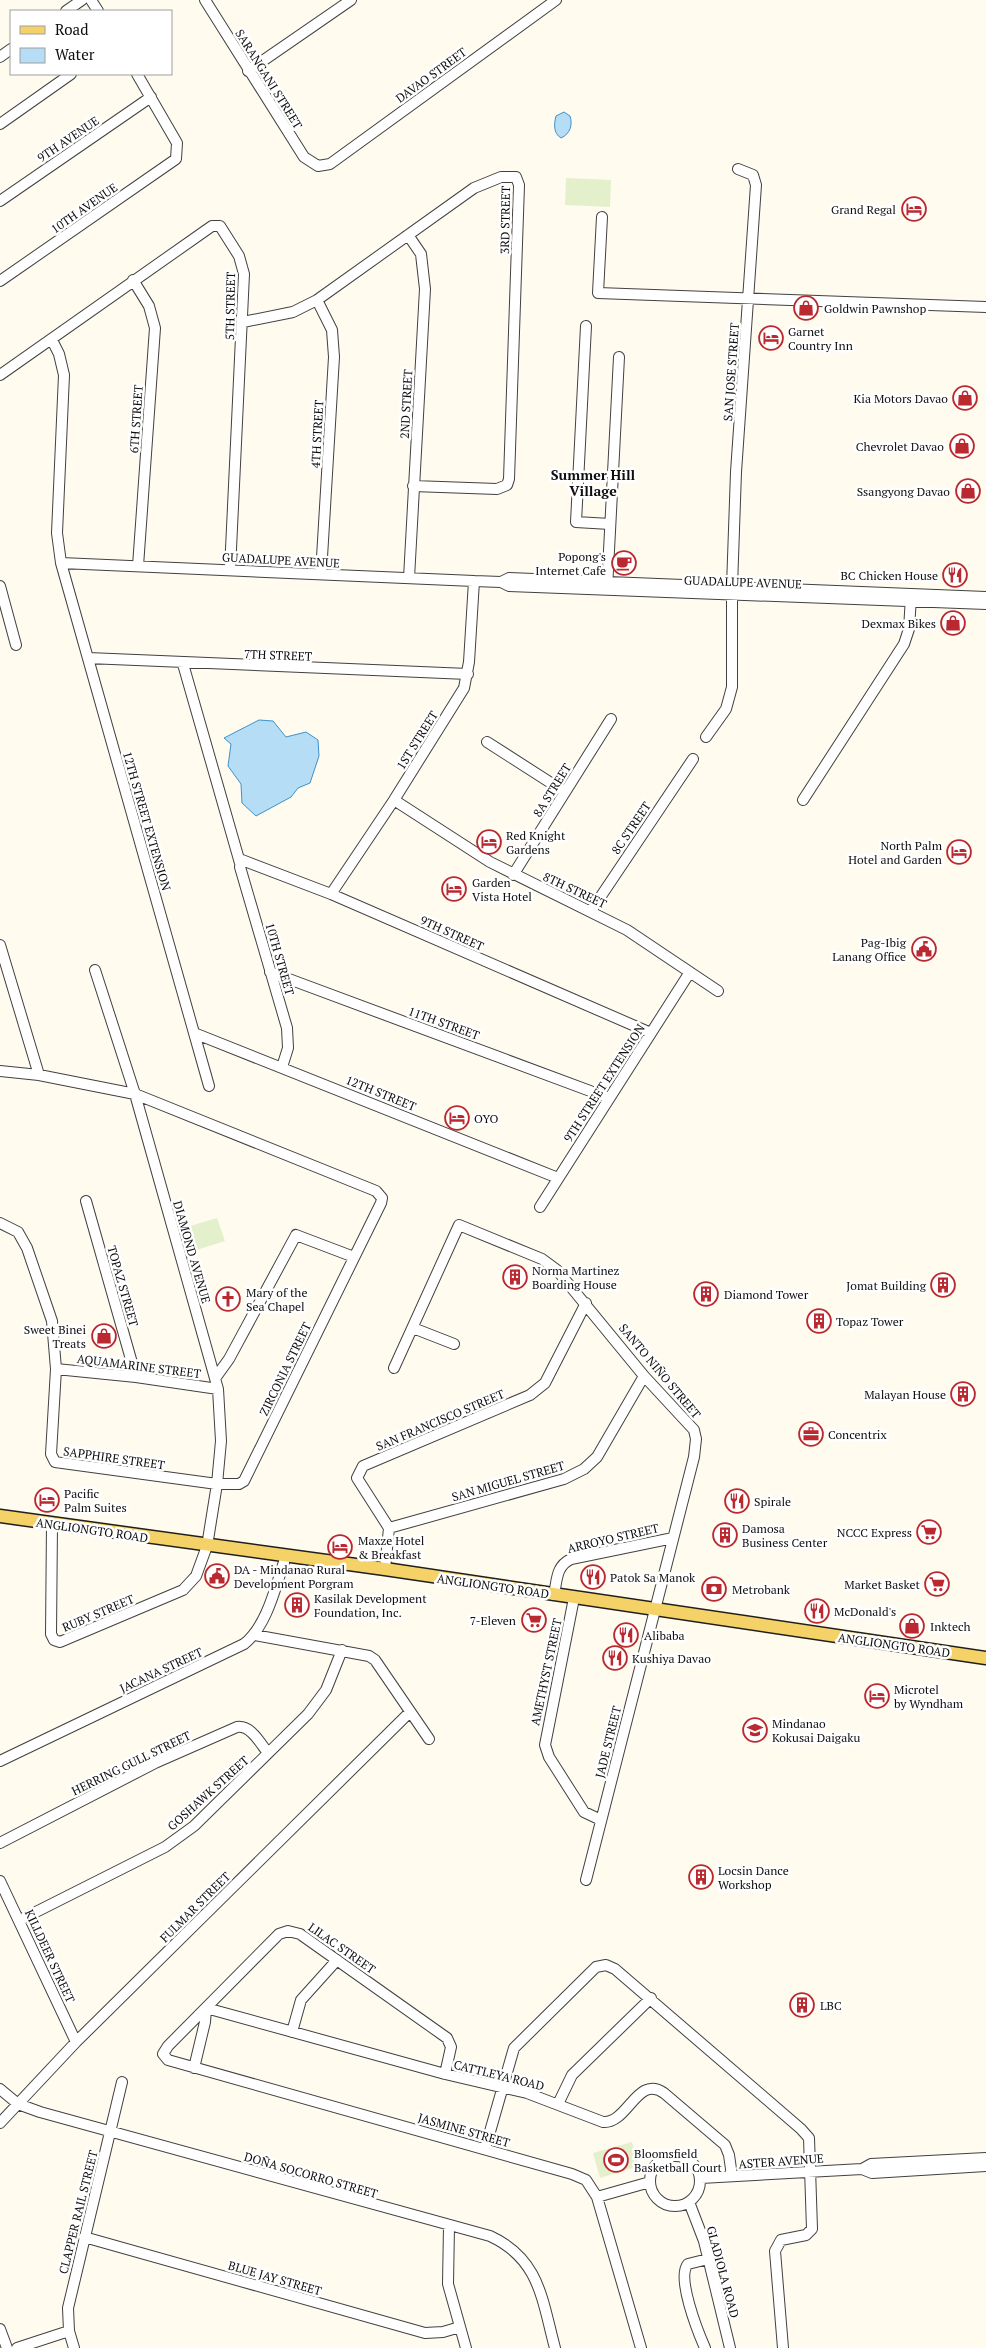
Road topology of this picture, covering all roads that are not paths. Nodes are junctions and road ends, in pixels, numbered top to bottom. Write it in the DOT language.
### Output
graph roads {
  1 [pos="82,0"];
  2 [pos="204,0"];
  3 [pos="351,0"];
  4 [pos="556,0"];
  5 [pos="67,10"];
  6 [pos="248,71"];
  7 [pos="70,75"];
  8 [pos="138,75"];
  9 [pos="151,97"];
  10 [pos="0,124"];
  11 [pos="318,166"];
  12 [pos="738,169"];
  13 [pos="0,202"];
  14 [pos="602,217"];
  15 [pos="408,235"];
  16 [pos="133,280"];
  17 [pos="0,281"];
  18 [pos="748,299"];
  19 [pos="317,300"];
  20 [pos="986,307"];
  21 [pos="243,322"];
  22 [pos="586,326"];
  23 [pos="52,340"];
  24 [pos="619,358"];
  25 [pos="0,375"];
  26 [pos="413,486"];
  27 [pos="610,524"];
  28 [pos="60,563"];
  29 [pos="138,566"];
  30 [pos="230,570"];
  31 [pos="321,574"];
  32 [pos="409,578"];
  33 [pos="474,581"];
  34 [pos="0,586"];
  35 [pos="607,586"];
  36 [pos="732,591"];
  37 [pos="986,597"];
  38 [pos="911,598"];
  39 [pos="986,604"];
  40 [pos="16,644"];
  41 [pos="88,658"];
  42 [pos="183,664"];
  43 [pos="468,674"];
  44 [pos="611,719"];
  45 [pos="706,737"];
  46 [pos="487,742"];
  47 [pos="692,758"];
  48 [pos="566,792"];
  49 [pos="394,800"];
  50 [pos="803,800"];
  51 [pos="241,861"];
  52 [pos="513,875"];
  53 [pos="331,894"];
  54 [pos="591,911"];
  55 [pos="0,945"];
  56 [pos="95,970"];
  57 [pos="270,972"];
  58 [pos="690,972"];
  59 [pos="718,991"];
  60 [pos="194,1033"];
  61 [pos="651,1033"];
  62 [pos="282,1067"];
  63 [pos="0,1071"];
  64 [pos="39,1075"];
  65 [pos="209,1086"];
  66 [pos="135,1094"];
  67 [pos="609,1098"];
  68 [pos="558,1178"];
  69 [pos="86,1201"];
  70 [pos="540,1207"];
  71 [pos="0,1223"];
  72 [pos="354,1257"];
  73 [pos="586,1303"];
  74 [pos="413,1328"];
  75 [pos="454,1344"];
  76 [pos="394,1368"];
  77 [pos="56,1369"];
  78 [pos="644,1376"];
  79 [pos="136,1377"];
  80 [pos="216,1377"];
  81 [pos="218,1390"];
  82 [pos="217,1484"];
  83 [pos="0,1516"];
  84 [pos="52,1524"];
  85 [pos="389,1528"];
  86 [pos="673,1538"];
  87 [pos="206,1546"];
  88 [pos="286,1556"];
  89 [pos="385,1569"];
  90 [pos="554,1594"];
  91 [pos="574,1598"];
  92 [pos="655,1610"];
  93 [pos="254,1635"];
  94 [pos="342,1650"];
  95 [pos="986,1658"];
  96 [pos="410,1712"];
  97 [pos="429,1739"];
  98 [pos="268,1753"];
  99 [pos="0,1761"];
  100 [pos="601,1820"];
  101 [pos="0,1844"];
  102 [pos="586,1880"];
  103 [pos="0,1881"];
  104 [pos="20,1920"];
  105 [pos="337,1960"];
  106 [pos="651,1998"];
  107 [pos="206,2008"];
  108 [pos="292,2032"];
  109 [pos="76,2042"];
  110 [pos="164,2057"];
  111 [pos="194,2068"];
  112 [pos="445,2074"];
  113 [pos="122,2082"];
  114 [pos="503,2087"];
  115 [pos="0,2089"];
  116 [pos="18,2104"];
  117 [pos="558,2104"];
  118 [pos="0,2123"];
  119 [pos="110,2131"];
  120 [pos="485,2149"];
  121 [pos="986,2158"];
  122 [pos="958,2163"];
  123 [pos="986,2166"];
  124 [pos="811,2171"];
  125 [pos="732,2176"];
  126 [pos="701,2178"];
  127 [pos="650,2182"];
  128 [pos="597,2197"];
  129 [pos="689,2202"];
  130 [pos="449,2226"];
  131 [pos="84,2237"];
  132 [pos="708,2259"];
  133 [pos="460,2328"];
  134 [pos="0,2329"];
  135 [pos="69,2331"];
  136 [pos="7,2348"];
  137 [pos="17,2348"];
  138 [pos="74,2348"];
  139 [pos="466,2348"];
  140 [pos="555,2348"];
  141 [pos="641,2348"];
  142 [pos="705,2348"];
  143 [pos="730,2348"];
  144 [pos="784,2348"];
  1 -- 5 [label="street"];
  2 -- 6 [label="street, SARANGANI STREET"];
  3 -- 6 [label="street"];
  4 -- 11 [label="street, DAVAO STREET"];
  6 -- 11 [label="street, SARANGANI STREET"];
  7 -- 10 [label="street"];
  8 -- 9 [label="street"];
  9 -- 13 [label="street, 9TH AVENUE"];
  9 -- 17 [label="street, 10TH AVENUE"];
  12 -- 18 [label="street, SAN JOSE STREET"];
  14 -- 18 [label="street"];
  15 -- 19 [label="street, 3RD STREET"];
  15 -- 26 [label="street, 2ND STREET"];
  15 -- 26 [label="street, 3RD STREET"];
  16 -- 21 [label="street, 5TH STREET"];
  16 -- 23 [label="street, 5TH STREET"];
  16 -- 29 [label="street, 6TH STREET"];
  18 -- 20 [label="street"];
  18 -- 36 [label="street, SAN JOSE STREET"];
  19 -- 21 [label="street, 3RD STREET"];
  19 -- 31 [label="street, 4TH STREET"];
  21 -- 30 [label="street, 5TH STREET"];
  22 -- 27 [label="street"];
  23 -- 25 [label="street, 5TH STREET"];
  23 -- 28 [label="street"];
  24 -- 27 [label="street"];
  26 -- 32 [label="street, 2ND STREET"];
  27 -- 35 [label="street"];
  28 -- 29 [label="street, GUADALUPE AVENUE"];
  28 -- 41 [label="street, 12TH STREET EXTENSION"];
  29 -- 30 [label="street, GUADALUPE AVENUE"];
  30 -- 31 [label="street, GUADALUPE AVENUE"];
  31 -- 32 [label="street, GUADALUPE AVENUE"];
  32 -- 33 [label="street, GUADALUPE AVENUE"];
  33 -- 35 [label="street, GUADALUPE AVENUE"];
  33 -- 43 [label="street, 1ST STREET"];
  34 -- 40 [label="street"];
  35 -- 36 [label="street, GUADALUPE AVENUE"];
  36 -- 38 [label="street, GUADALUPE AVENUE"];
  36 -- 45 [label="street, SAN JOSE STREET"];
  37 -- 38 [label="street, GUADALUPE AVENUE"];
  38 -- 39 [label="street, GUADALUPE AVENUE"];
  38 -- 50 [label="street"];
  41 -- 42 [label="street, 7TH STREET"];
  41 -- 60 [label="street, 12TH STREET EXTENSION"];
  42 -- 43 [label="street, 7TH STREET"];
  42 -- 51 [label="street, 10TH STREET"];
  43 -- 49 [label="street, 1ST STREET"];
  44 -- 48 [label="street, 8A STREET"];
  46 -- 48 [label="street"];
  47 -- 54 [label="street, 8C STREET"];
  48 -- 52 [label="street, 8A STREET"];
  49 -- 52 [label="street, 8TH STREET"];
  49 -- 53 [label="street, 1ST STREET"];
  51 -- 53 [label="street, 9TH STREET"];
  51 -- 57 [label="street, 10TH STREET"];
  52 -- 54 [label="street, 8TH STREET"];
  53 -- 61 [label="street, 9TH STREET"];
  54 -- 58 [label="street, 8TH STREET"];
  55 -- 64 [label="street"];
  56 -- 66 [label="street, DIAMOND AVENUE"];
  57 -- 62 [label="street, 10TH STREET"];
  57 -- 67 [label="street, 11TH STREET"];
  58 -- 59 [label="street, 8TH STREET"];
  58 -- 61 [label="street, 9TH STREET EXTENSION"];
  60 -- 62 [label="street, 12TH STREET"];
  60 -- 65 [label="street, 12TH STREET EXTENSION"];
  61 -- 67 [label="street, 9TH STREET EXTENSION"];
  62 -- 68 [label="street, 12TH STREET"];
  63 -- 64 [label="street"];
  64 -- 66 [label="street"];
  66 -- 72 [label="street, ZIRCONIA STREET"];
  66 -- 80 [label="street, DIAMOND AVENUE"];
  67 -- 68 [label="street, 9TH STREET EXTENSION"];
  68 -- 70 [label="street, 9TH STREET EXTENSION"];
  69 -- 79 [label="street, TOPAZ STREET"];
  71 -- 77 [label="street, SAPPHIRE STREET"];
  72 -- 80 [label="street"];
  72 -- 82 [label="street, ZIRCONIA STREET"];
  73 -- 74 [label="street, SANTO NIÑO STREET"];
  73 -- 78 [label="street, SANTO NIÑO STREET"];
  73 -- 85 [label="street, SAN FRANCISCO STREET"];
  74 -- 75 [label="street"];
  74 -- 76 [label="street"];
  77 -- 79 [label="street, AQUAMARINE STREET"];
  77 -- 82 [label="street, SAPPHIRE STREET"];
  78 -- 85 [label="street, SAN MIGUEL STREET"];
  78 -- 86 [label="street, SANTO NIÑO STREET"];
  79 -- 81 [label="street, AQUAMARINE STREET"];
  80 -- 81 [label="street, DIAMOND AVENUE"];
  81 -- 82 [label="street, DIAMOND AVENUE"];
  82 -- 87 [label="street, DIAMOND AVENUE"];
  83 -- 84 [label="main road, ANGLIONGTO ROAD"];
  84 -- 87 [label="main road, ANGLIONGTO ROAD"];
  84 -- 87 [label="street, RUBY STREET"];
  85 -- 89 [label="street"];
  86 -- 90 [label="street, ARROYO STREET"];
  86 -- 92 [label="street, SANTO NIÑO STREET"];
  87 -- 88 [label="main road, ANGLIONGTO ROAD"];
  88 -- 89 [label="main road, ANGLIONGTO ROAD"];
  88 -- 93 [label="street"];
  89 -- 90 [label="main road, ANGLIONGTO ROAD"];
  90 -- 91 [label="main road, ANGLIONGTO ROAD"];
  91 -- 92 [label="main road, ANGLIONGTO ROAD"];
  91 -- 100 [label="street, AMETHYST STREET"];
  92 -- 95 [label="main road, ANGLIONGTO ROAD"];
  92 -- 100 [label="street, JADE STREET"];
  93 -- 94 [label="street"];
  93 -- 99 [label="street, JACANA STREET"];
  94 -- 96 [label="street"];
  94 -- 98 [label="street, GOSHAWK STREET"];
  96 -- 97 [label="street"];
  96 -- 109 [label="street, FULMAR STREET"];
  98 -- 101 [label="street, HERRING GULL STREET"];
  98 -- 104 [label="street, GOSHAWK STREET"];
  100 -- 102 [label="street, JADE STREET"];
  103 -- 104 [label="street, KILLDEER STREET"];
  104 -- 109 [label="street, KILLDEER STREET"];
  105 -- 107 [label="street, LILAC STREET"];
  105 -- 108 [label="street"];
  105 -- 112 [label="street, LILAC STREET"];
  106 -- 114 [label="street"];
  106 -- 117 [label="street"];
  106 -- 124 [label="street"];
  107 -- 108 [label="street, CATTLEYA ROAD"];
  107 -- 110 [label="street, LILAC STREET"];
  107 -- 111 [label="street"];
  108 -- 112 [label="street, CATTLEYA ROAD"];
  109 -- 116 [label="street, FULMAR STREET"];
  110 -- 111 [label="street, JASMINE STREET"];
  111 -- 120 [label="street, JASMINE STREET"];
  112 -- 114 [label="street, CATTLEYA ROAD"];
  113 -- 119 [label="street, CLAPPER RAIL STREET"];
  114 -- 117 [label="street, CATTLEYA ROAD"];
  114 -- 120 [label="street"];
  115 -- 116 [label="street, DOÑA SOCORRO STREET"];
  116 -- 118 [label="street, FULMAR STREET"];
  116 -- 119 [label="street, DOÑA SOCORRO STREET"];
  117 -- 125 [label="street, CATTLEYA ROAD"];
  119 -- 130 [label="street, DOÑA SOCORRO STREET"];
  119 -- 131 [label="street, CLAPPER RAIL STREET"];
  120 -- 128 [label="street, JASMINE STREET"];
  121 -- 122 [label="street, ASTER AVENUE"];
  122 -- 123 [label="street, ASTER AVENUE"];
  122 -- 124 [label="street, ASTER AVENUE"];
  124 -- 125 [label="street, ASTER AVENUE"];
  124 -- 144 [label="street"];
  125 -- 126 [label="street, ASTER AVENUE"];
  126 -- 127 [label="street"];
  126 -- 129 [label="street"];
  127 -- 128 [label="street"];
  127 -- 129 [label="street"];
  128 -- 141 [label="street, JASMINE STREET"];
  129 -- 132 [label="street, GLADIOLA ROAD"];
  130 -- 133 [label="street"];
  130 -- 140 [label="street, DOÑA SOCORRO STREET"];
  131 -- 133 [label="street, BLUE JAY STREET"];
  131 -- 135 [label="street, CLAPPER RAIL STREET"];
  132 -- 142 [label="street"];
  132 -- 143 [label="street, GLADIOLA ROAD"];
  133 -- 139 [label="street"];
  134 -- 136 [label="street"];
  135 -- 137 [label="street"];
  135 -- 138 [label="street, CLAPPER RAIL STREET"];
}
